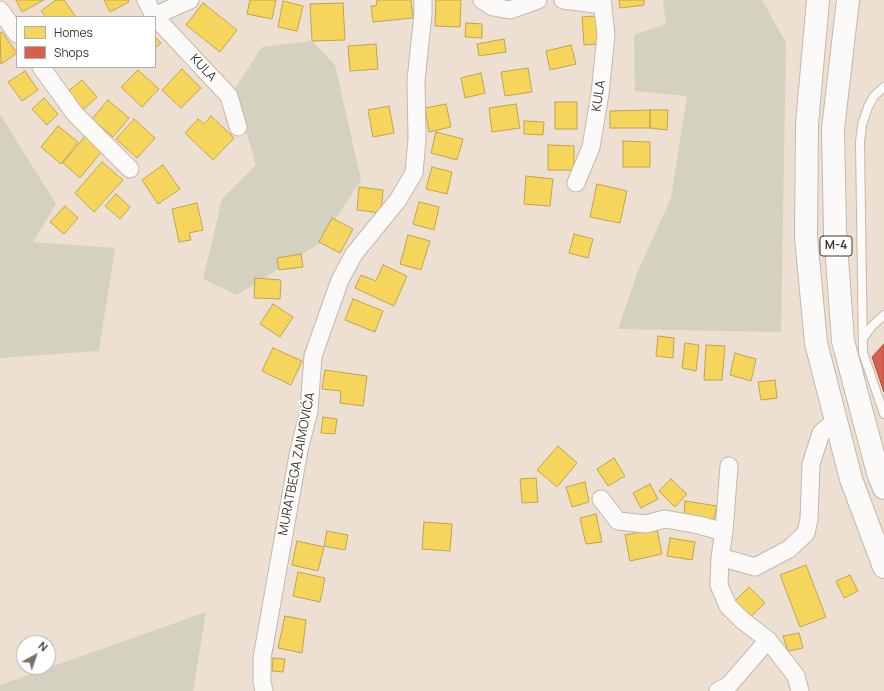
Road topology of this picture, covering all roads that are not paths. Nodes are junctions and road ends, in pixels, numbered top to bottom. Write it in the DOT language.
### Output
graph roads {
  1 [pos="146,0"];
  2 [pos="190,0"];
  3 [pos="423,0"];
  4 [pos="482,0"];
  5 [pos="538,0"];
  6 [pos="563,0"];
  7 [pos="818,0"];
  8 [pos="848,0"];
  9 [pos="602,3"];
  10 [pos="0,10"];
  11 [pos="154,16"];
  12 [pos="156,16"];
  13 [pos="156,19"];
  14 [pos="16,33"];
  15 [pos="42,68"];
  16 [pos="884,87"];
  17 [pos="238,127"];
  18 [pos="130,169"];
  19 [pos="576,183"];
  20 [pos="884,315"];
  21 [pos="864,337"];
  22 [pos="884,414"];
  23 [pos="835,420"];
  24 [pos="729,466"];
  25 [pos="884,488"];
  26 [pos="601,499"];
  27 [pos="724,532"];
  28 [pos="720,557"];
  29 [pos="884,567"];
  30 [pos="768,640"];
  31 [pos="264,691"];
  32 [pos="718,691"];
  33 [pos="800,691"];
  1 -- 11 [label="street, KULA"];
  2 -- 12 [label="street"];
  3 -- 31 [label="street, MURATBEGA ZAIMOVIĆA"];
  4 -- 5 [label="street"];
  6 -- 9 [label="street, KULA"];
  7 -- 23 [label="main road, M-4"];
  8 -- 25 [label="main road, M-4"];
  9 -- 19 [label="street, KULA"];
  10 -- 14 [label="street"];
  13 -- 17 [label="street, KULA"];
  15 -- 18 [label="street"];
  16 -- 21 [label="lane"];
  20 -- 21 [label="lane"];
  21 -- 22 [label="lane"];
  23 -- 28 [label="street"];
  23 -- 29 [label="main road, M-4"];
  24 -- 27 [label="street"];
  26 -- 27 [label="street"];
  27 -- 28 [label="street"];
  28 -- 30 [label="street"];
  30 -- 32 [label="street"];
  30 -- 33 [label="street"];
}
